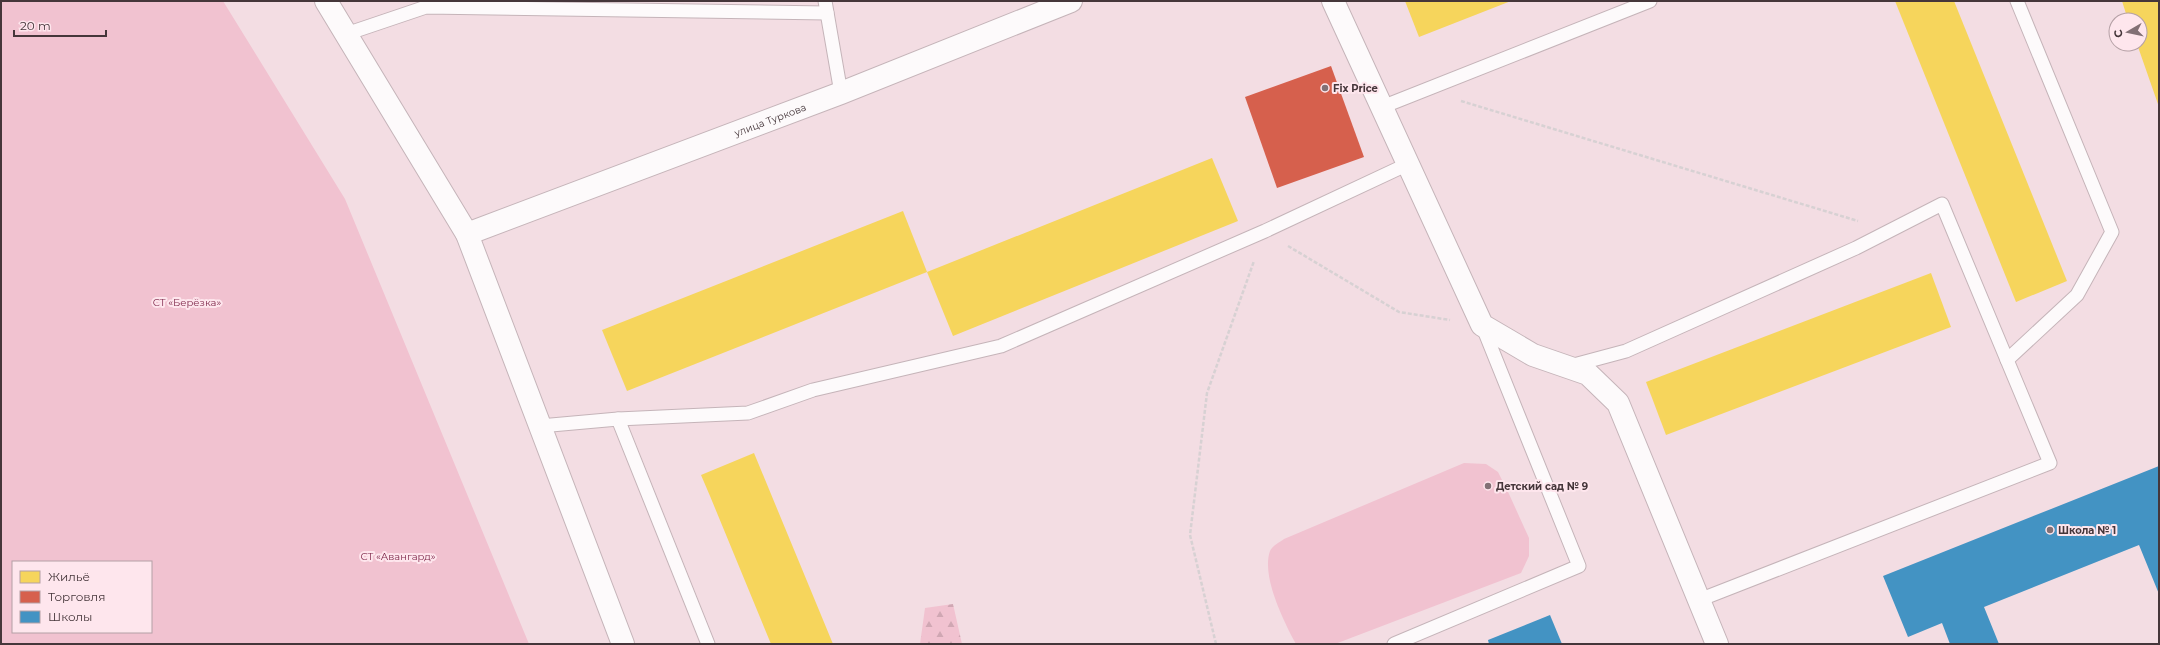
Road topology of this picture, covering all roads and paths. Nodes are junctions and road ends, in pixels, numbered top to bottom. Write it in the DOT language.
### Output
graph roads {
  1 [pos="326,1"];
  2 [pos="1071,1"];
  3 [pos="1333,1"];
  4 [pos="1650,1"];
  5 [pos="2017,1"];
  6 [pos="826,7"];
  7 [pos="346,34"];
  8 [pos="1426,90"];
  9 [pos="841,93"];
  10 [pos="1382,107"];
  11 [pos="1408,164"];
  12 [pos="1264,231"];
  13 [pos="1889,231"];
  14 [pos="467,234"];
  15 [pos="1482,325"];
  16 [pos="2007,360"];
  17 [pos="1569,367"];
  18 [pos="618,419"];
  19 [pos="540,426"];
  20 [pos="1699,600"];
  21 [pos="623,644"];
  22 [pos="708,644"];
  23 [pos="1216,644"];
  24 [pos="1394,644"];
  25 [pos="1717,644"];
  1 -- 7 [label="street"];
  2 -- 9 [label="street, улица Туркова"];
  3 -- 10 [label="street"];
  4 -- 8 [label="lane"];
  5 -- 16 [label="lane"];
  6 -- 7 [label="lane"];
  6 -- 9 [label="lane"];
  7 -- 14 [label="street"];
  8 -- 10 [label="lane"];
  8 -- 13 [label="path"];
  9 -- 14 [label="street, улица Туркова"];
  10 -- 11 [label="street"];
  11 -- 12 [label="lane"];
  11 -- 15 [label="street"];
  12 -- 15 [label="path"];
  12 -- 18 [label="lane"];
  12 -- 23 [label="path"];
  13 -- 16 [label="lane"];
  13 -- 17 [label="lane"];
  14 -- 19 [label="street"];
  15 -- 17 [label="street"];
  15 -- 24 [label="lane"];
  16 -- 20 [label="lane"];
  17 -- 20 [label="street"];
  18 -- 19 [label="lane"];
  18 -- 22 [label="lane"];
  19 -- 21 [label="street"];
  20 -- 25 [label="street"];
}
